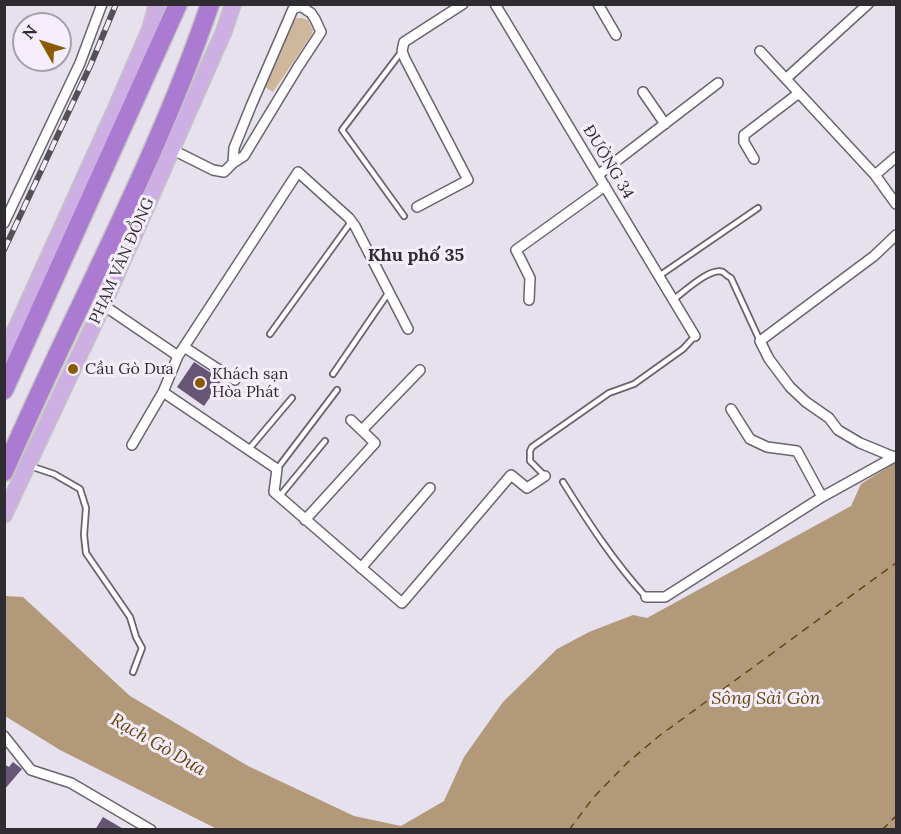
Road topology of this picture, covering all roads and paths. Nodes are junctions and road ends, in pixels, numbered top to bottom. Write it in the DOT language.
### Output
graph roads {
  1 [pos="102,4"];
  2 [pos="157,4"];
  3 [pos="178,4"];
  4 [pos="210,4"];
  5 [pos="233,4"];
  6 [pos="463,4"];
  7 [pos="495,4"];
  8 [pos="598,4"];
  9 [pos="868,4"];
  10 [pos="201,30"];
  11 [pos="224,31"];
  12 [pos="616,35"];
  13 [pos="402,51"];
  14 [pos="760,51"];
  15 [pos="790,75"];
  16 [pos="718,83"];
  17 [pos="643,92"];
  18 [pos="798,93"];
  19 [pos="665,124"];
  20 [pos="171,149"];
  21 [pos="897,157"];
  22 [pos="754,159"];
  23 [pos="233,163"];
  24 [pos="875,175"];
  25 [pos="598,176"];
  26 [pos="605,186"];
  27 [pos="897,204"];
  28 [pos="417,207"];
  29 [pos="758,208"];
  30 [pos="404,216"];
  31 [pos="351,222"];
  32 [pos="4,223"];
  33 [pos="897,235"];
  34 [pos="659,276"];
  35 [pos="389,292"];
  36 [pos="529,300"];
  37 [pos="673,300"];
  38 [pos="103,305"];
  39 [pos="408,329"];
  40 [pos="270,334"];
  41 [pos="695,336"];
  42 [pos="760,342"];
  43 [pos="184,347"];
  44 [pos="4,355"];
  45 [pos="178,356"];
  46 [pos="420,370"];
  47 [pos="333,374"];
  48 [pos="235,380"];
  49 [pos="4,390"];
  50 [pos="338,390"];
  51 [pos="163,392"];
  52 [pos="292,398"];
  53 [pos="731,410"];
  54 [pos="351,420"];
  55 [pos="362,430"];
  56 [pos="325,441"];
  57 [pos="132,445"];
  58 [pos="249,449"];
  59 [pos="896,456"];
  60 [pos="28,465"];
  61 [pos="277,469"];
  62 [pos="4,472"];
  63 [pos="545,476"];
  64 [pos="562,482"];
  65 [pos="430,488"];
  66 [pos="279,497"];
  67 [pos="822,497"];
  68 [pos="4,515"];
  69 [pos="305,520"];
  70 [pos="361,568"];
  71 [pos="646,597"];
  72 [pos="133,672"];
  73 [pos="4,736"];
  74 [pos="151,830"];
  1 -- 32 [label="street"];
  2 -- 44 [label="main road"];
  3 -- 49 [label="highway"];
  4 -- 10 [label="highway, PHẠM VĂN ĐỒNG"];
  5 -- 11 [label="main road, PHẠM VĂN ĐỒNG"];
  6 -- 13 [label="street"];
  7 -- 25 [label="street, ĐƯỜNG 34"];
  8 -- 12 [label="street"];
  9 -- 15 [label="street"];
  10 -- 11 [label="main road"];
  10 -- 62 [label="highway, PHẠM VĂN ĐỒNG"];
  11 -- 20 [label="main road, PHẠM VĂN ĐỒNG"];
  13 -- 28 [label="street"];
  13 -- 30 [label="lane"];
  14 -- 18 [label="street"];
  16 -- 19 [label="street"];
  17 -- 19 [label="street"];
  18 -- 22 [label="street"];
  18 -- 24 [label="street"];
  19 -- 25 [label="street"];
  20 -- 23 [label="street"];
  20 -- 38 [label="main road, PHẠM VĂN ĐỒNG"];
  21 -- 24 [label="street"];
  23 -- 23 [label="street"];
  24 -- 27 [label="street"];
  25 -- 26 [label="street, ĐƯỜNG 34"];
  26 -- 34 [label="street, ĐƯỜNG 34"];
  26 -- 36 [label="street"];
  29 -- 34 [label="lane"];
  31 -- 35 [label="street"];
  31 -- 40 [label="lane"];
  31 -- 43 [label="street"];
  33 -- 42 [label="street"];
  34 -- 37 [label="street, ĐƯỜNG 34"];
  35 -- 39 [label="street"];
  35 -- 47 [label="lane"];
  37 -- 41 [label="street, ĐƯỜNG 34"];
  37 -- 42 [label="lane"];
  38 -- 45 [label="street"];
  38 -- 60 [label="main road, PHẠM VĂN ĐỒNG"];
  41 -- 63 [label="lane"];
  42 -- 59 [label="street"];
  43 -- 45 [label="street"];
  43 -- 48 [label="street"];
  45 -- 51 [label="street"];
  46 -- 55 [label="street"];
  50 -- 61 [label="lane"];
  51 -- 57 [label="street"];
  51 -- 58 [label="street"];
  52 -- 58 [label="lane"];
  53 -- 67 [label="street"];
  54 -- 55 [label="street"];
  55 -- 69 [label="street"];
  56 -- 66 [label="lane"];
  58 -- 61 [label="street"];
  59 -- 67 [label="street"];
  60 -- 68 [label="main road, PHẠM VĂN ĐỒNG"];
  60 -- 72 [label="lane"];
  61 -- 66 [label="street"];
  63 -- 70 [label="street"];
  64 -- 71 [label="lane"];
  65 -- 70 [label="street"];
  66 -- 69 [label="street"];
  67 -- 71 [label="street"];
  69 -- 70 [label="street"];
  73 -- 74 [label="street"];
}
